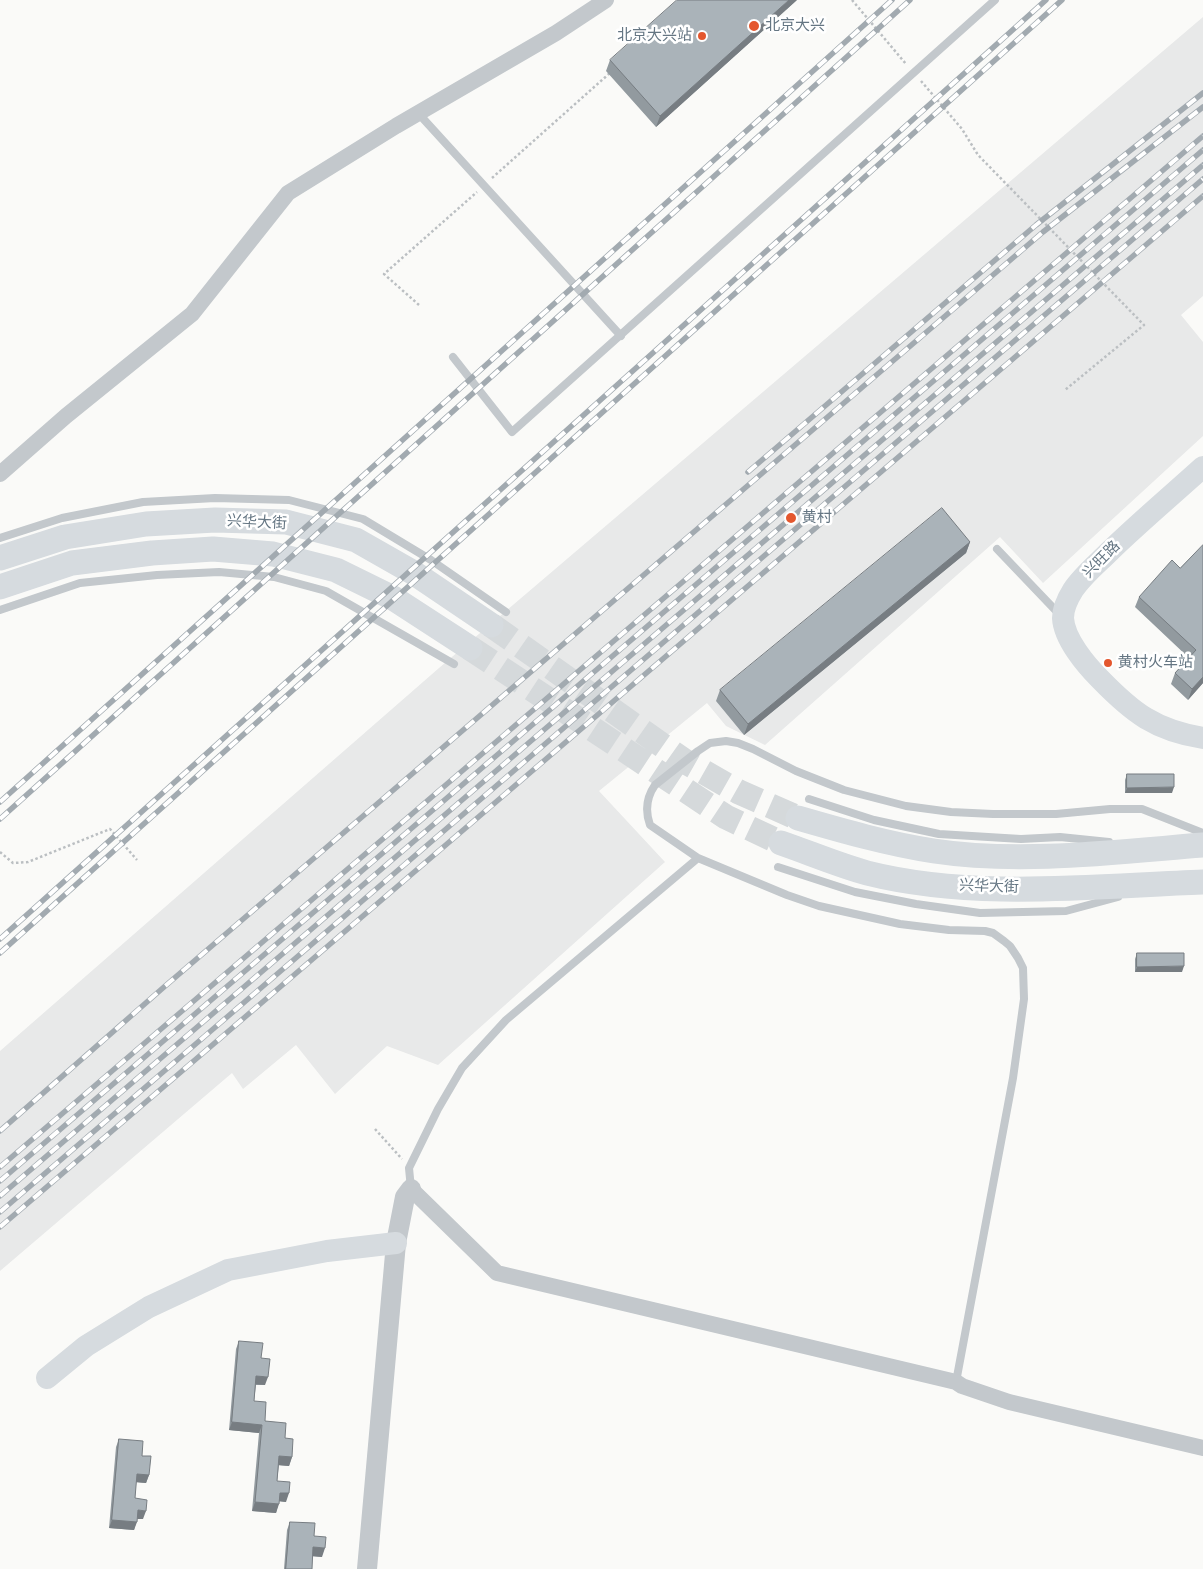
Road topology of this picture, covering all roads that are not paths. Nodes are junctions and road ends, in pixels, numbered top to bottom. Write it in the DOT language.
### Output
graph roads {
  1 [pos="606,0"];
  2 [pos="994,0"];
  3 [pos="418,113"];
  4 [pos="621,336"];
  5 [pos="453,357"];
  6 [pos="1203,467"];
  7 [pos="0,474"];
  8 [pos="0,538"];
  9 [pos="997,549"];
  10 [pos="0,558"];
  11 [pos="0,587"];
  12 [pos="0,610"];
  13 [pos="499,618"];
  14 [pos="1063,619"];
  15 [pos="462,656"];
  16 [pos="1203,738"];
  17 [pos="803,808"];
  18 [pos="1203,833"];
  19 [pos="782,842"];
  20 [pos="1116,843"];
  21 [pos="1126,844"];
  22 [pos="1203,845"];
  23 [pos="1164,848"];
  24 [pos="698,858"];
  25 [pos="778,867"];
  26 [pos="1203,882"];
  27 [pos="1168,884"];
  28 [pos="412,1189"];
  29 [pos="396,1243"];
  30 [pos="47,1378"];
  31 [pos="956,1382"];
  32 [pos="1203,1448"];
  33 [pos="367,1569"];
  1 -- 3 [label="street"];
  2 -- 4 [label="lane"];
  3 -- 4 [label="lane"];
  3 -- 7 [label="street"];
  4 -- 5 [label="lane"];
  6 -- 14 [label="main road, 兴旺路"];
  8 -- 13 [label="lane"];
  9 -- 14 [label="lane"];
  10 -- 13 [label="main road, 兴华大街"];
  11 -- 15 [label="main road, 兴华大街"];
  12 -- 15 [label="lane"];
  14 -- 16 [label="main road"];
  17 -- 20 [label="lane"];
  17 -- 23 [label="main road, 兴华大街"];
  18 -- 24 [label="lane"];
  19 -- 27 [label="main road, 兴华大街"];
  21 -- 23 [label="lane"];
  22 -- 23 [label="main road, 兴华大街"];
  24 -- 28 [label="lane"];
  24 -- 31 [label="lane"];
  25 -- 27 [label="lane"];
  26 -- 27 [label="main road, 兴华大街"];
  28 -- 29 [label="street"];
  28 -- 31 [label="street"];
  29 -- 30 [label="main road"];
  29 -- 33 [label="street"];
  31 -- 32 [label="street"];
}
